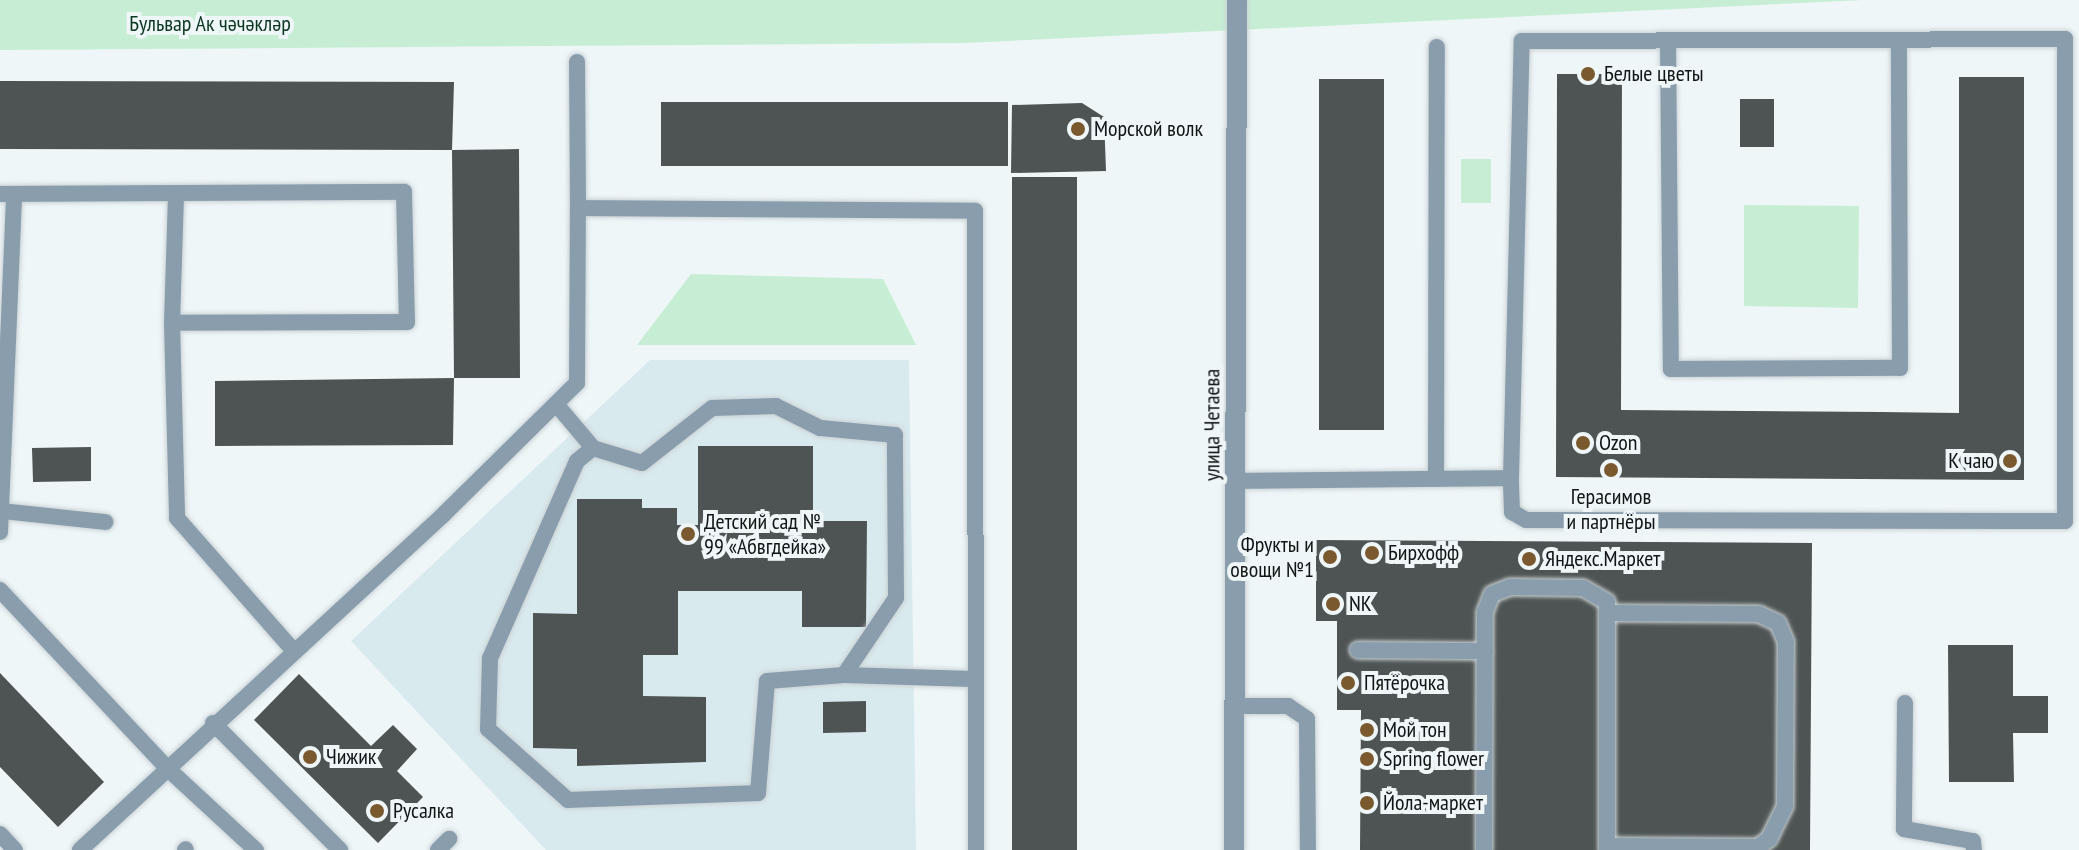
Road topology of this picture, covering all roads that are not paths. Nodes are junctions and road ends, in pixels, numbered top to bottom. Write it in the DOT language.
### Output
graph roads {
  1 [pos="1237,0"];
  2 [pos="1899,40"];
  3 [pos="1668,41"];
  4 [pos="1437,47"];
  5 [pos="577,62"];
  6 [pos="7,194"];
  7 [pos="176,196"];
  8 [pos="578,208"];
  9 [pos="172,323"];
  10 [pos="556,404"];
  11 [pos="2073,434"];
  12 [pos="593,448"];
  13 [pos="1511,478"];
  14 [pos="1436,479"];
  15 [pos="1236,481"];
  16 [pos="2,511"];
  17 [pos="2072,521"];
  18 [pos="105,522"];
  19 [pos="0,532"];
  20 [pos="0,590"];
  21 [pos="1610,613"];
  22 [pos="1358,650"];
  23 [pos="294,651"];
  24 [pos="1485,651"];
  25 [pos="844,675"];
  26 [pos="972,679"];
  27 [pos="1905,703"];
  28 [pos="1235,706"];
  29 [pos="213,723"];
  30 [pos="167,768"];
  31 [pos="0,834"];
  32 [pos="1608,848"];
  33 [pos="15,850"];
  34 [pos="80,850"];
  35 [pos="256,850"];
  36 [pos="340,850"];
  37 [pos="976,850"];
  38 [pos="1234,850"];
  39 [pos="1308,850"];
  40 [pos="1484,850"];
  41 [pos="1974,850"];
  1 -- 15 [label="street, улица Четаева"];
  2 -- 3 [label="lane"];
  2 -- 3 [label="lane"];
  2 -- 11 [label="lane"];
  3 -- 13 [label="lane"];
  4 -- 14 [label="lane"];
  5 -- 8 [label="lane"];
  6 -- 7 [label="lane"];
  6 -- 16 [label="lane"];
  7 -- 9 [label="lane"];
  7 -- 9 [label="lane"];
  8 -- 10 [label="lane"];
  8 -- 26 [label="lane"];
  9 -- 23 [label="lane"];
  10 -- 12 [label="lane"];
  10 -- 23 [label="lane"];
  11 -- 17 [label="lane"];
  12 -- 25 [label="lane"];
  12 -- 25 [label="lane"];
  13 -- 14 [label="lane"];
  13 -- 17 [label="lane"];
  14 -- 15 [label="lane"];
  15 -- 28 [label="street, улица Четаева"];
  16 -- 18 [label="lane"];
  16 -- 19 [label="lane"];
  20 -- 30 [label="lane"];
  21 -- 24 [label="lane"];
  21 -- 32 [label="lane"];
  21 -- 32 [label="lane"];
  22 -- 24 [label="lane"];
  23 -- 29 [label="lane"];
  24 -- 40 [label="lane"];
  25 -- 26 [label="lane"];
  26 -- 37 [label="lane"];
  27 -- 41 [label="lane"];
  28 -- 38 [label="street, улица Четаева"];
  28 -- 39 [label="lane"];
  29 -- 30 [label="lane"];
  29 -- 36 [label="lane"];
  30 -- 34 [label="lane"];
  30 -- 35 [label="lane"];
  31 -- 33 [label="lane"];
}
